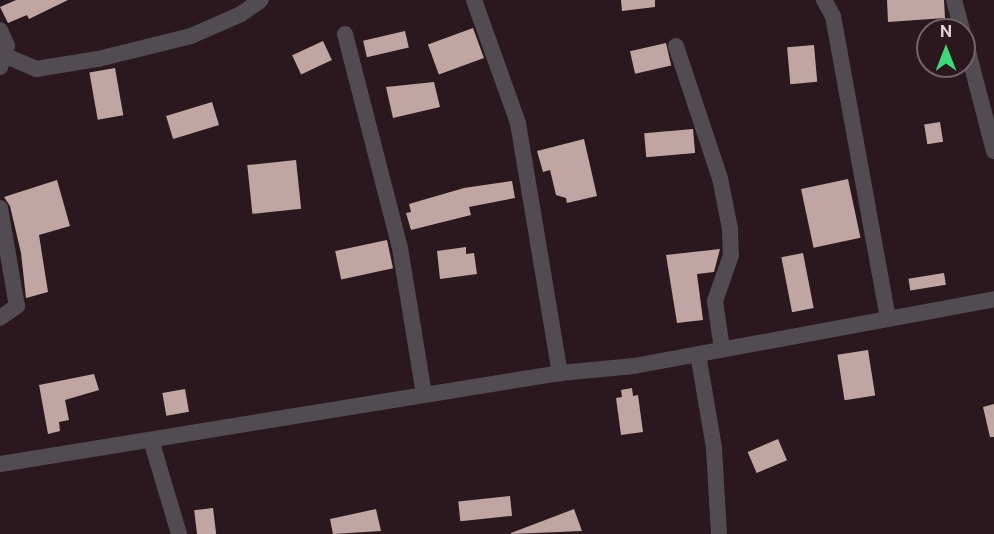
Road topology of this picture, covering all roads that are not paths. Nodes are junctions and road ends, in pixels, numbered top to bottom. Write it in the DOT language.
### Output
graph roads {
  1 [pos="261,0"];
  2 [pos="474,0"];
  3 [pos="824,0"];
  4 [pos="954,0"];
  5 [pos="959,18"];
  6 [pos="0,30"];
  7 [pos="345,34"];
  8 [pos="676,46"];
  9 [pos="3,62"];
  10 [pos="975,78"];
  11 [pos="994,151"];
  12 [pos="0,208"];
  13 [pos="994,299"];
  14 [pos="0,318"];
  15 [pos="888,318"];
  16 [pos="722,349"];
  17 [pos="698,354"];
  18 [pos="560,373"];
  19 [pos="424,395"];
  20 [pos="152,440"];
  21 [pos="0,464"];
  22 [pos="180,534"];
  23 [pos="719,534"];
  1 -- 9 [label="street"];
  2 -- 18 [label="street"];
  3 -- 15 [label="street"];
  4 -- 5 [label="street"];
  6 -- 9 [label="street"];
  7 -- 19 [label="street"];
  8 -- 16 [label="street"];
  10 -- 11 [label="street"];
  12 -- 14 [label="street"];
  13 -- 15 [label="street"];
  15 -- 16 [label="street"];
  16 -- 17 [label="street"];
  17 -- 18 [label="street"];
  17 -- 23 [label="street"];
  18 -- 19 [label="street"];
  19 -- 20 [label="street"];
  20 -- 21 [label="street"];
  20 -- 22 [label="street"];
}
